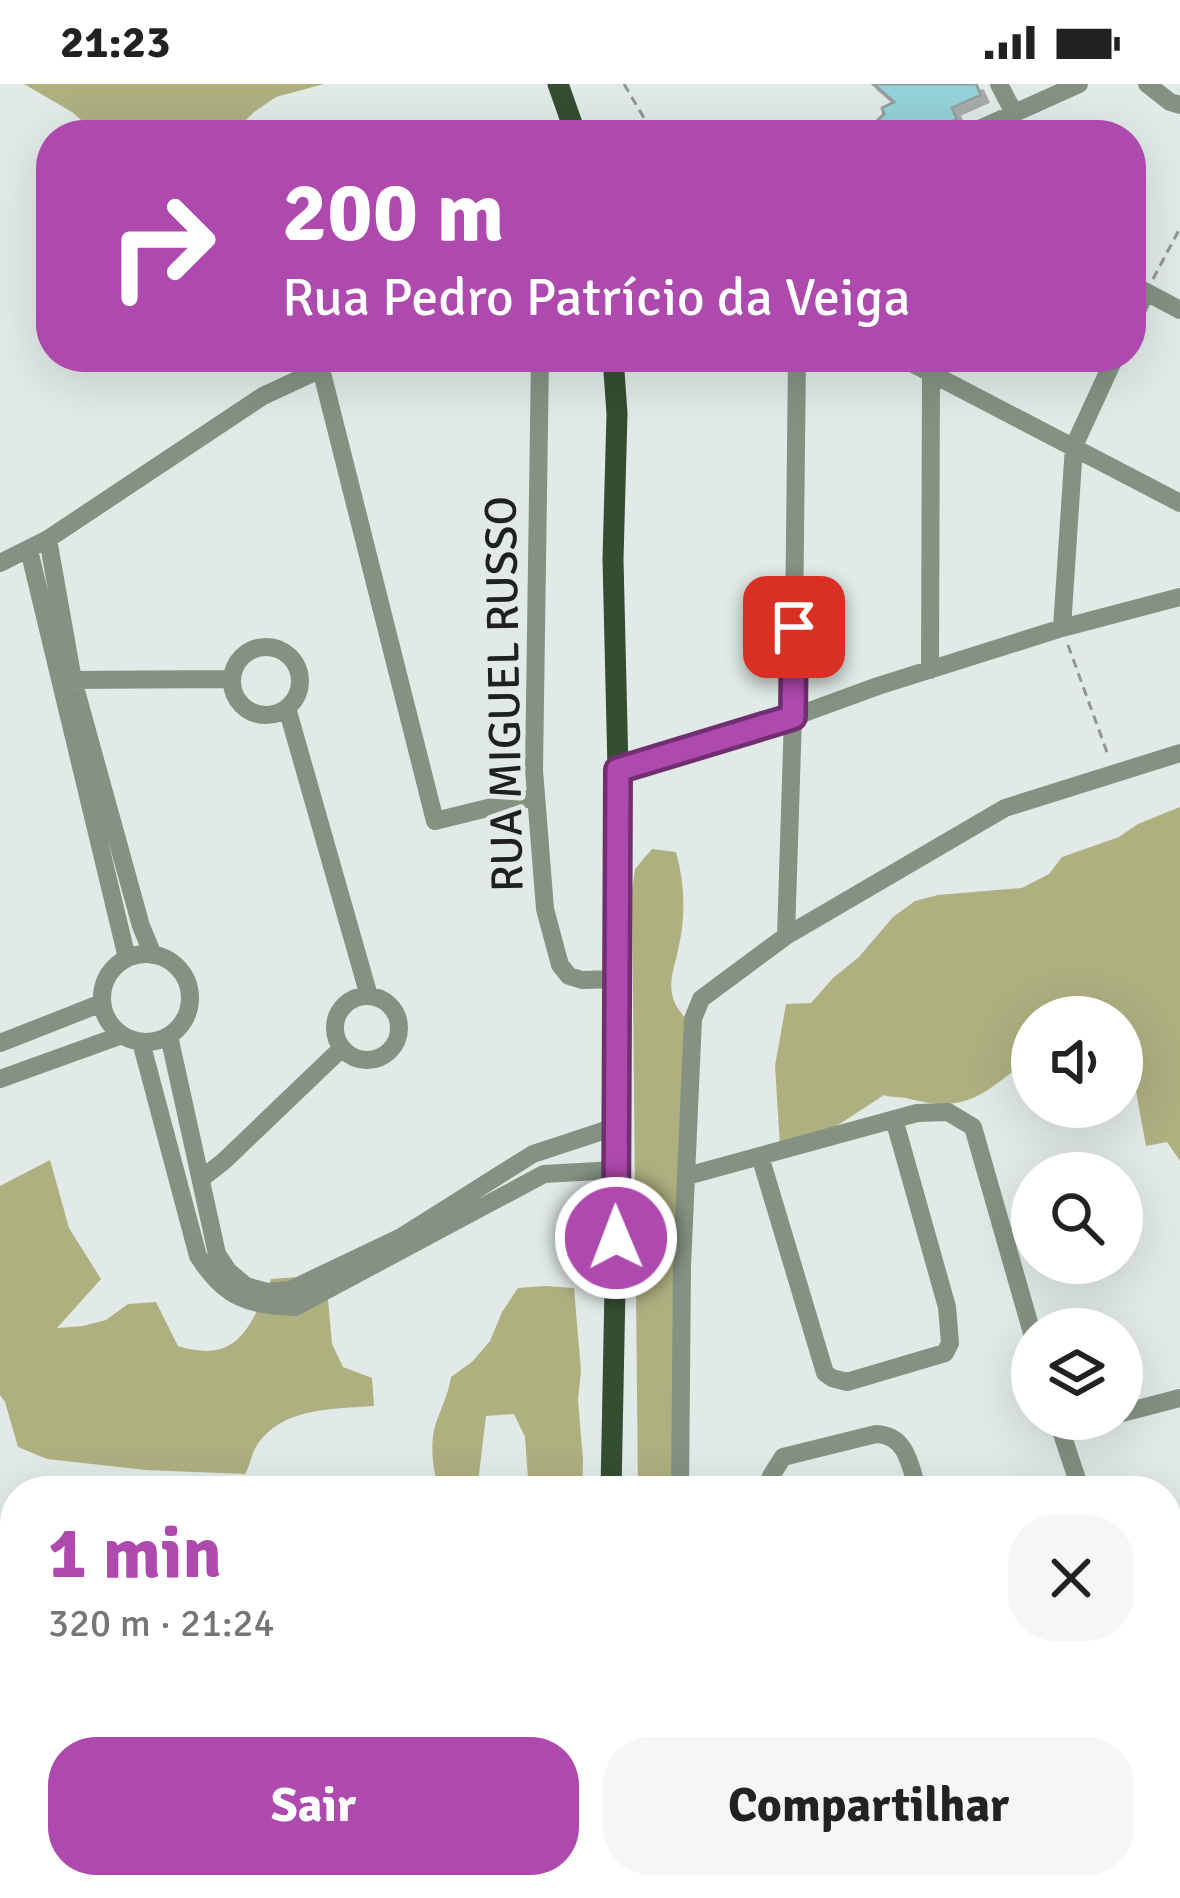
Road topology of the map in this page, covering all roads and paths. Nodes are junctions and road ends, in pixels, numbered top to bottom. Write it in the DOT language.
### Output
graph roads {
  1 [pos="558,84"];
  2 [pos="624,84"];
  3 [pos="999,84"];
  4 [pos="1079,84"];
  5 [pos="1147,84"];
  6 [pos="1180,105"];
  7 [pos="1014,113"];
  8 [pos="571,120"];
  9 [pos="645,120"];
  10 [pos="999,120"];
  11 [pos="1180,228"];
  12 [pos="1146,277"];
  13 [pos="1146,292"];
  14 [pos="1180,310"];
  15 [pos="311,372"];
  16 [pos="330,372"];
  17 [pos="539,372"];
  18 [pos="615,372"];
  19 [pos="797,372"];
  20 [pos="1108,372"];
  21 [pos="932,373"];
  22 [pos="1074,446"];
  23 [pos="1180,503"];
  24 [pos="48,539"];
  25 [pos="29,550"];
  26 [pos="0,563"];
  27 [pos="1180,597"];
  28 [pos="1062,628"];
  29 [pos="930,670"];
  30 [pos="67,680"];
  31 [pos="231,680"];
  32 [pos="287,708"];
  33 [pos="793,717"];
  34 [pos="1180,753"];
  35 [pos="618,770"];
  36 [pos="1115,773"];
  37 [pos="536,796"];
  38 [pos="786,936"];
  39 [pos="153,955"];
  40 [pos="127,958"];
  41 [pos="616,979"];
  42 [pos="370,995"];
  43 [pos="102,1003"];
  44 [pos="169,1036"];
  45 [pos="132,1038"];
  46 [pos="0,1042"];
  47 [pos="342,1048"];
  48 [pos="0,1079"];
  49 [pos="894,1119"];
  50 [pos="615,1127"];
  51 [pos="533,1154"];
  52 [pos="760,1156"];
  53 [pos="616,1170"];
  54 [pos="544,1174"];
  55 [pos="687,1176"];
  56 [pos="201,1179"];
  57 [pos="1025,1308"];
  58 [pos="1180,1398"];
  59 [pos="1143,1408"];
  60 [pos="1064,1440"];
  61 [pos="611,1476"];
  62 [pos="680,1476"];
  63 [pos="771,1476"];
  64 [pos="913,1476"];
  65 [pos="1076,1476"];
  1 -- 8 [label="main road"];
  2 -- 9 [label="path"];
  3 -- 7 [label="street"];
  4 -- 7 [label="street"];
  5 -- 6 [label="street"];
  7 -- 10 [label="street"];
  11 -- 12 [label="path"];
  13 -- 14 [label="street"];
  15 -- 24 [label="street"];
  16 -- 37 [label="street"];
  17 -- 37 [label="street, RUA MIGUEL RUSSO"];
  18 -- 35 [label="main road"];
  19 -- 33 [label="street"];
  20 -- 22 [label="street"];
  21 -- 22 [label="street"];
  21 -- 29 [label="street"];
  22 -- 23 [label="street"];
  22 -- 28 [label="street"];
  24 -- 25 [label="street"];
  24 -- 30 [label="street"];
  25 -- 26 [label="street"];
  25 -- 30 [label="street"];
  27 -- 28 [label="street"];
  28 -- 29 [label="street"];
  28 -- 36 [label="path"];
  29 -- 33 [label="street"];
  30 -- 31 [label="street"];
  30 -- 39 [label="street"];
  30 -- 40 [label="street"];
  31 -- 32 [label="street"];
  31 -- 32 [label="street"];
  32 -- 42 [label="street"];
  33 -- 35 [label="street"];
  33 -- 38 [label="street"];
  34 -- 36 [label="street"];
  35 -- 41 [label="main road"];
  36 -- 38 [label="street"];
  37 -- 41 [label="street, RUA MIGUEL RUSSO"];
  38 -- 55 [label="street"];
  39 -- 40 [label="street"];
  39 -- 44 [label="street"];
  40 -- 43 [label="street"];
  41 -- 50 [label="main road"];
  42 -- 47 [label="street"];
  42 -- 47 [label="street"];
  43 -- 45 [label="street"];
  43 -- 46 [label="street"];
  44 -- 45 [label="street"];
  44 -- 56 [label="street"];
  45 -- 48 [label="street"];
  45 -- 54 [label="street"];
  47 -- 56 [label="street"];
  49 -- 52 [label="street"];
  49 -- 52 [label="street"];
  49 -- 57 [label="street"];
  50 -- 51 [label="street"];
  50 -- 53 [label="main road"];
  51 -- 54 [label="street"];
  51 -- 56 [label="street"];
  52 -- 55 [label="street"];
  53 -- 54 [label="street"];
  53 -- 61 [label="main road"];
  55 -- 62 [label="street"];
  58 -- 59 [label="street"];
  60 -- 65 [label="street"];
  63 -- 64 [label="street"];
}
